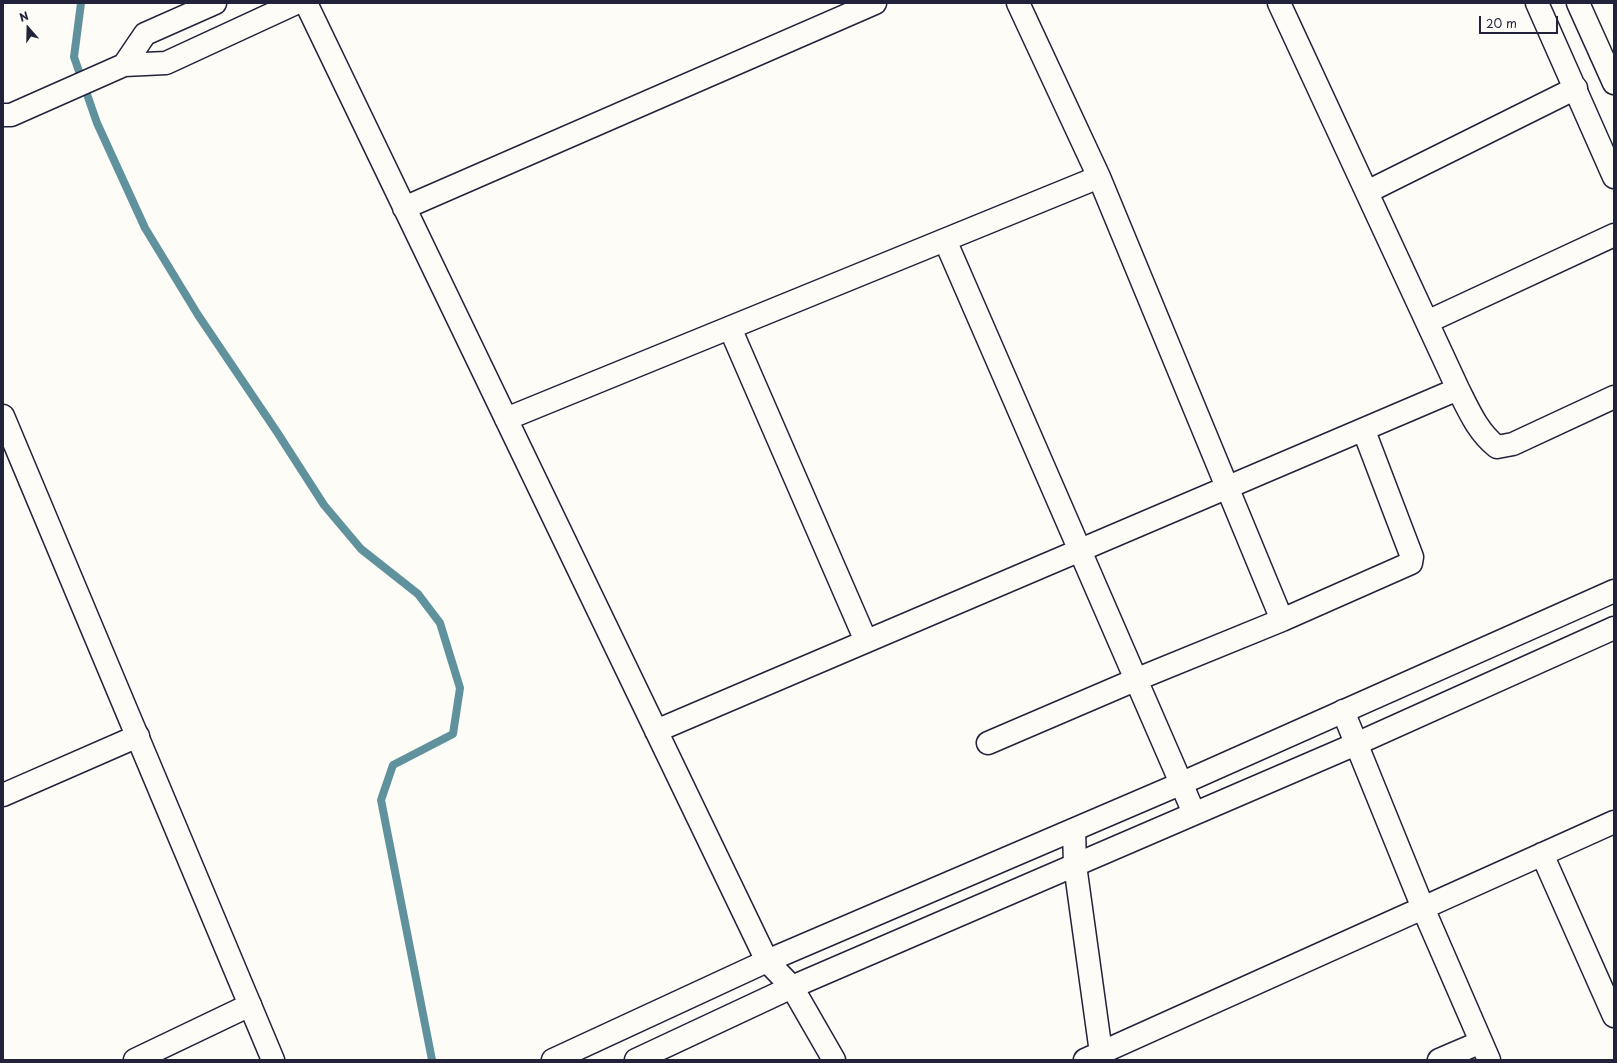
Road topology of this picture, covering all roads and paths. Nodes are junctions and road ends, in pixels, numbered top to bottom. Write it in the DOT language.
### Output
graph roads {
  1 [pos="215,3"];
  2 [pos="296,3"];
  3 [pos="306,3"];
  4 [pos="875,3"];
  5 [pos="1018,3"];
  6 [pos="1279,3"];
  7 [pos="1537,3"];
  8 [pos="1578,3"];
  9 [pos="115,70"];
  10 [pos="1614,83"];
  11 [pos="1576,88"];
  12 [pos="6,119"];
  13 [pos="1098,177"];
  14 [pos="1614,177"];
  15 [pos="1367,192"];
  16 [pos="404,208"];
  17 [pos="1614,235"];
  18 [pos="945,240"];
  19 [pos="1427,322"];
  20 [pos="730,328"];
  21 [pos="1458,389"];
  22 [pos="1614,397"];
  23 [pos="4,418"];
  24 [pos="506,419"];
  25 [pos="1364,431"];
  26 [pos="1228,488"];
  27 [pos="1080,551"];
  28 [pos="1614,591"];
  29 [pos="1282,620"];
  30 [pos="1614,628"];
  31 [pos="866,641"];
  32 [pos="1135,680"];
  33 [pos="1343,711"];
  34 [pos="656,731"];
  35 [pos="138,736"];
  36 [pos="988,743"];
  37 [pos="1356,744"];
  38 [pos="1180,784"];
  39 [pos="3,795"];
  40 [pos="1194,813"];
  41 [pos="1614,822"];
  42 [pos="1074,830"];
  43 [pos="1542,854"];
  44 [pos="1075,865"];
  45 [pos="1423,908"];
  46 [pos="767,961"];
  47 [pos="792,988"];
  48 [pos="250,1005"];
  49 [pos="1614,1016"];
  50 [pos="1485,1051"];
  51 [pos="1096,1058"];
  52 [pos="135,1060"];
  53 [pos="274,1060"];
  54 [pos="553,1060"];
  55 [pos="636,1060"];
  56 [pos="834,1060"];
  57 [pos="1439,1060"];
  1 -- 9 [label="street"];
  2 -- 9 [label="street"];
  3 -- 16 [label="street"];
  4 -- 16 [label="street"];
  5 -- 13 [label="street"];
  6 -- 15 [label="street"];
  7 -- 11 [label="street"];
  8 -- 10 [label="street"];
  9 -- 12 [label="street"];
  11 -- 14 [label="street"];
  11 -- 15 [label="street"];
  13 -- 18 [label="street"];
  13 -- 26 [label="street"];
  15 -- 19 [label="street"];
  16 -- 24 [label="street"];
  17 -- 19 [label="street"];
  18 -- 20 [label="street"];
  18 -- 27 [label="street"];
  19 -- 21 [label="street"];
  20 -- 24 [label="street"];
  20 -- 31 [label="street"];
  21 -- 22 [label="street"];
  21 -- 25 [label="street"];
  23 -- 35 [label="street"];
  24 -- 34 [label="street"];
  25 -- 26 [label="street"];
  25 -- 29 [label="street"];
  26 -- 27 [label="street"];
  26 -- 29 [label="street"];
  27 -- 31 [label="street"];
  27 -- 32 [label="street"];
  28 -- 33 [label="street"];
  29 -- 32 [label="street"];
  30 -- 37 [label="street"];
  31 -- 34 [label="street"];
  32 -- 36 [label="street"];
  32 -- 38 [label="street"];
  33 -- 37 [label="street"];
  33 -- 38 [label="street"];
  34 -- 46 [label="street"];
  35 -- 39 [label="street"];
  35 -- 48 [label="street"];
  37 -- 40 [label="street"];
  37 -- 45 [label="street"];
  38 -- 40 [label="street"];
  38 -- 42 [label="street"];
  40 -- 44 [label="street"];
  41 -- 43 [label="street"];
  42 -- 44 [label="street"];
  42 -- 46 [label="street"];
  43 -- 45 [label="street"];
  43 -- 49 [label="street"];
  44 -- 47 [label="street"];
  44 -- 51 [label="street"];
  45 -- 50 [label="street"];
  45 -- 51 [label="street"];
  46 -- 47 [label="street"];
  46 -- 54 [label="street"];
  47 -- 55 [label="street"];
  47 -- 56 [label="street"];
  48 -- 52 [label="street"];
  48 -- 53 [label="street"];
  50 -- 57 [label="street"];
}
